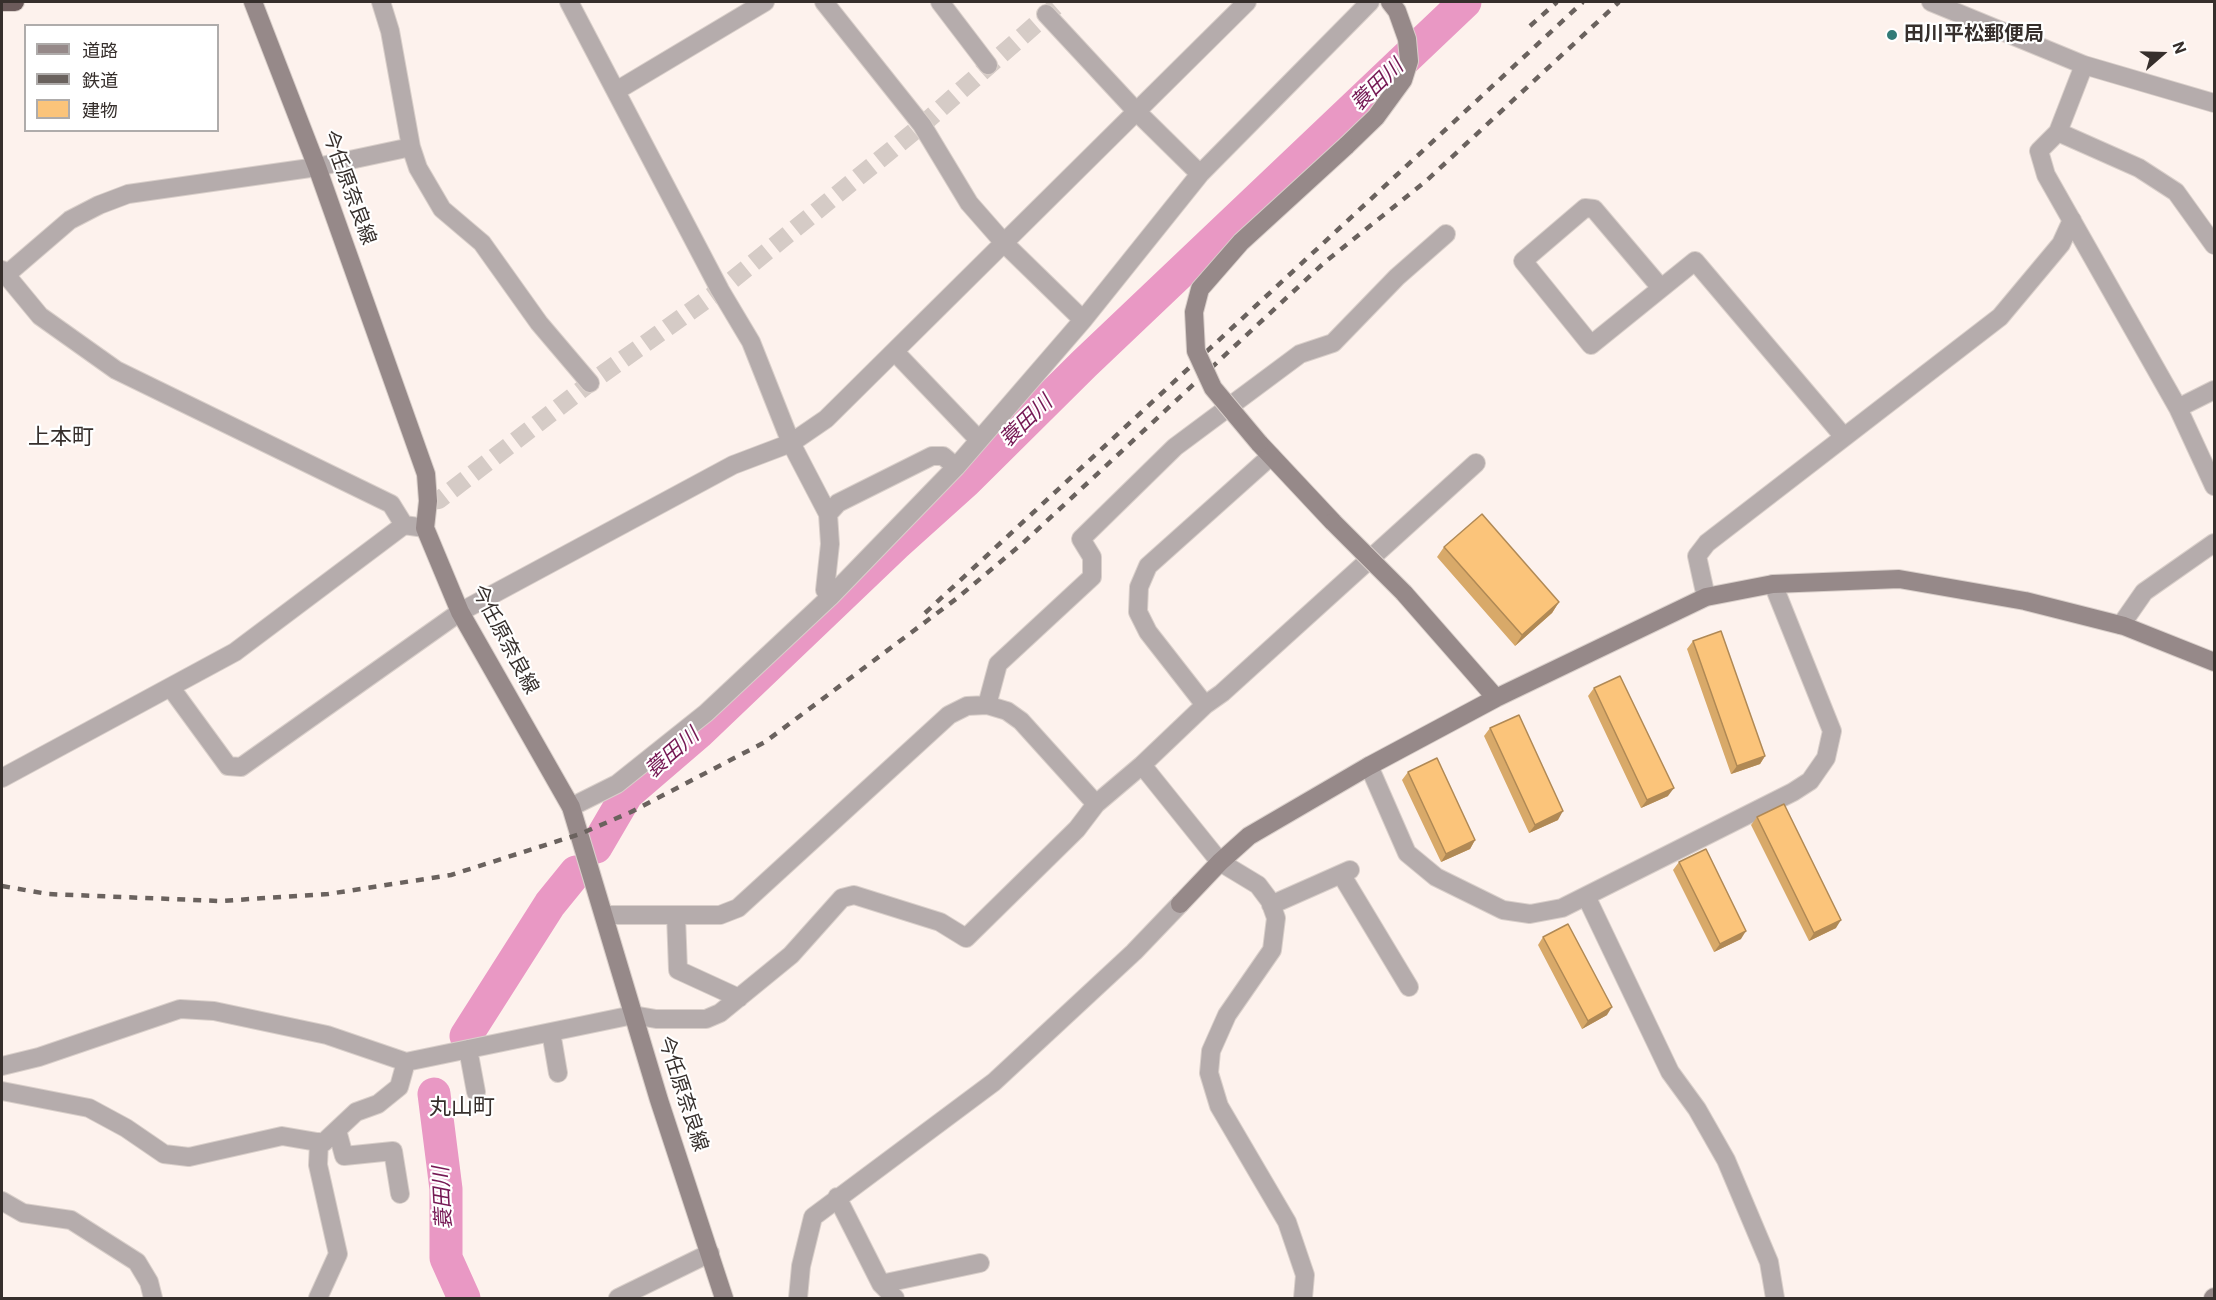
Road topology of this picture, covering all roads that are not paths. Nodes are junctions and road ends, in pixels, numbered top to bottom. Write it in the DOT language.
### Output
graph roads {
  1 [pos="2,2"];
  2 [pos="15,2"];
  3 [pos="253,2"];
  4 [pos="381,2"];
  5 [pos="569,2"];
  6 [pos="765,2"];
  7 [pos="824,2"];
  8 [pos="940,2"];
  9 [pos="1246,2"];
  10 [pos="1370,2"];
  11 [pos="1931,2"];
  12 [pos="1394,6"];
  13 [pos="1046,14"];
  14 [pos="988,65"];
  15 [pos="2084,65"];
  16 [pos="616,91"];
  17 [pos="2214,103"];
  18 [pos="1136,111"];
  19 [pos="2058,132"];
  20 [pos="411,147"];
  21 [pos="317,167"];
  22 [pos="1200,174"];
  23 [pos="2072,220"];
  24 [pos="1446,234"];
  25 [pos="1005,244"];
  26 [pos="2214,245"];
  27 [pos="4,273"];
  28 [pos="1661,288"];
  29 [pos="1083,320"];
  30 [pos="895,352"];
  31 [pos="590,383"];
  32 [pos="2214,390"];
  33 [pos="2178,408"];
  34 [pos="1844,437"];
  35 [pos="979,440"];
  36 [pos="791,443"];
  37 [pos="1265,450"];
  38 [pos="1476,463"];
  39 [pos="956,467"];
  40 [pos="2214,486"];
  41 [pos="828,514"];
  42 [pos="404,525"];
  43 [pos="425,528"];
  44 [pos="2214,543"];
  45 [pos="1773,584"];
  46 [pos="830,597"];
  47 [pos="1706,597"];
  48 [pos="460,612"];
  49 [pos="2121,625"];
  50 [pos="2214,662"];
  51 [pos="171,688"];
  52 [pos="1496,698"];
  53 [pos="987,705"];
  54 [pos="1205,705"];
  55 [pos="1142,765"];
  56 [pos="1369,766"];
  57 [pos="2,778"];
  58 [pos="1096,804"];
  59 [pos="571,807"];
  60 [pos="1220,862"];
  61 [pos="1586,896"];
  62 [pos="1271,905"];
  63 [pos="604,915"];
  64 [pos="676,915"];
  65 [pos="1409,987"];
  66 [pos="739,998"];
  67 [pos="633,1015"];
  68 [pos="551,1032"];
  69 [pos="468,1049"];
  70 [pos="406,1062"];
  71 [pos="2,1066"];
  72 [pos="558,1073"];
  73 [pos="2,1090"];
  74 [pos="476,1092"];
  75 [pos="337,1130"];
  76 [pos="319,1142"];
  77 [pos="400,1194"];
  78 [pos="837,1197"];
  79 [pos="2,1201"];
  80 [pos="710,1253"];
  81 [pos="980,1263"];
  82 [pos="881,1284"];
  83 [pos="153,1299"];
  84 [pos="318,1299"];
  85 [pos="618,1299"];
  86 [pos="724,1299"];
  87 [pos="798,1299"];
  88 [pos="895,1299"];
  89 [pos="1303,1299"];
  90 [pos="1775,1299"];
  1 -- 2 [label="highway"];
  3 -- 21 [label="street, 今任原奈良線"];
  4 -- 20 [label="street"];
  5 -- 16 [label="street"];
  6 -- 16 [label="street"];
  7 -- 25 [label="street"];
  8 -- 14 [label="street"];
  9 -- 18 [label="street"];
  10 -- 22 [label="street"];
  11 -- 15 [label="street"];
  12 -- 37 [label="street, bridge"];
  13 -- 18 [label="street"];
  15 -- 17 [label="street"];
  15 -- 19 [label="street"];
  16 -- 36 [label="street"];
  18 -- 22 [label="street"];
  18 -- 25 [label="street"];
  19 -- 23 [label="street"];
  19 -- 26 [label="street"];
  20 -- 21 [label="street"];
  20 -- 31 [label="street"];
  21 -- 27 [label="street"];
  21 -- 43 [label="street, 今任原奈良線"];
  22 -- 29 [label="street"];
  23 -- 33 [label="street"];
  23 -- 34 [label="street"];
  24 -- 53 [label="street"];
  25 -- 29 [label="street"];
  25 -- 30 [label="street"];
  27 -- 42 [label="street"];
  28 -- 28 [label="street"];
  28 -- 34 [label="street"];
  29 -- 35 [label="street"];
  30 -- 35 [label="street"];
  30 -- 36 [label="street"];
  32 -- 33 [label="street"];
  33 -- 40 [label="street"];
  34 -- 47 [label="street"];
  35 -- 39 [label="street"];
  36 -- 41 [label="street"];
  36 -- 48 [label="street"];
  37 -- 52 [label="street, bridge"];
  37 -- 54 [label="street"];
  38 -- 54 [label="street"];
  39 -- 41 [label="street"];
  39 -- 46 [label="street"];
  41 -- 46 [label="street"];
  42 -- 43 [label="street"];
  42 -- 51 [label="street"];
  43 -- 48 [label="street, 今任原奈良線"];
  44 -- 49 [label="street"];
  45 -- 47 [label="street"];
  45 -- 49 [label="street"];
  45 -- 61 [label="street"];
  46 -- 59 [label="street"];
  47 -- 52 [label="street"];
  48 -- 51 [label="street"];
  48 -- 59 [label="street, 今任原奈良線"];
  49 -- 50 [label="street"];
  51 -- 57 [label="street"];
  52 -- 56 [label="street"];
  53 -- 58 [label="street"];
  53 -- 64 [label="street"];
  54 -- 55 [label="street"];
  55 -- 58 [label="street"];
  55 -- 60 [label="street"];
  56 -- 60 [label="street"];
  56 -- 61 [label="street"];
  58 -- 66 [label="street"];
  59 -- 63 [label="street, 今任原奈良線"];
  60 -- 62 [label="street"];
  60 -- 78 [label="street"];
  61 -- 90 [label="street"];
  62 -- 65 [label="street"];
  62 -- 89 [label="street"];
  63 -- 64 [label="street"];
  63 -- 67 [label="street, 今任原奈良線"];
  64 -- 66 [label="street"];
  66 -- 67 [label="street"];
  67 -- 68 [label="street"];
  67 -- 80 [label="street, 今任原奈良線"];
  68 -- 69 [label="street"];
  68 -- 72 [label="street"];
  69 -- 70 [label="street"];
  69 -- 74 [label="street"];
  70 -- 71 [label="street"];
  70 -- 75 [label="street"];
  73 -- 76 [label="street"];
  75 -- 76 [label="street"];
  75 -- 77 [label="street"];
  76 -- 84 [label="street"];
  78 -- 82 [label="street"];
  78 -- 87 [label="street"];
  79 -- 83 [label="street"];
  80 -- 85 [label="street"];
  80 -- 86 [label="street, 今任原奈良線"];
  81 -- 82 [label="street"];
  82 -- 88 [label="street"];
}
